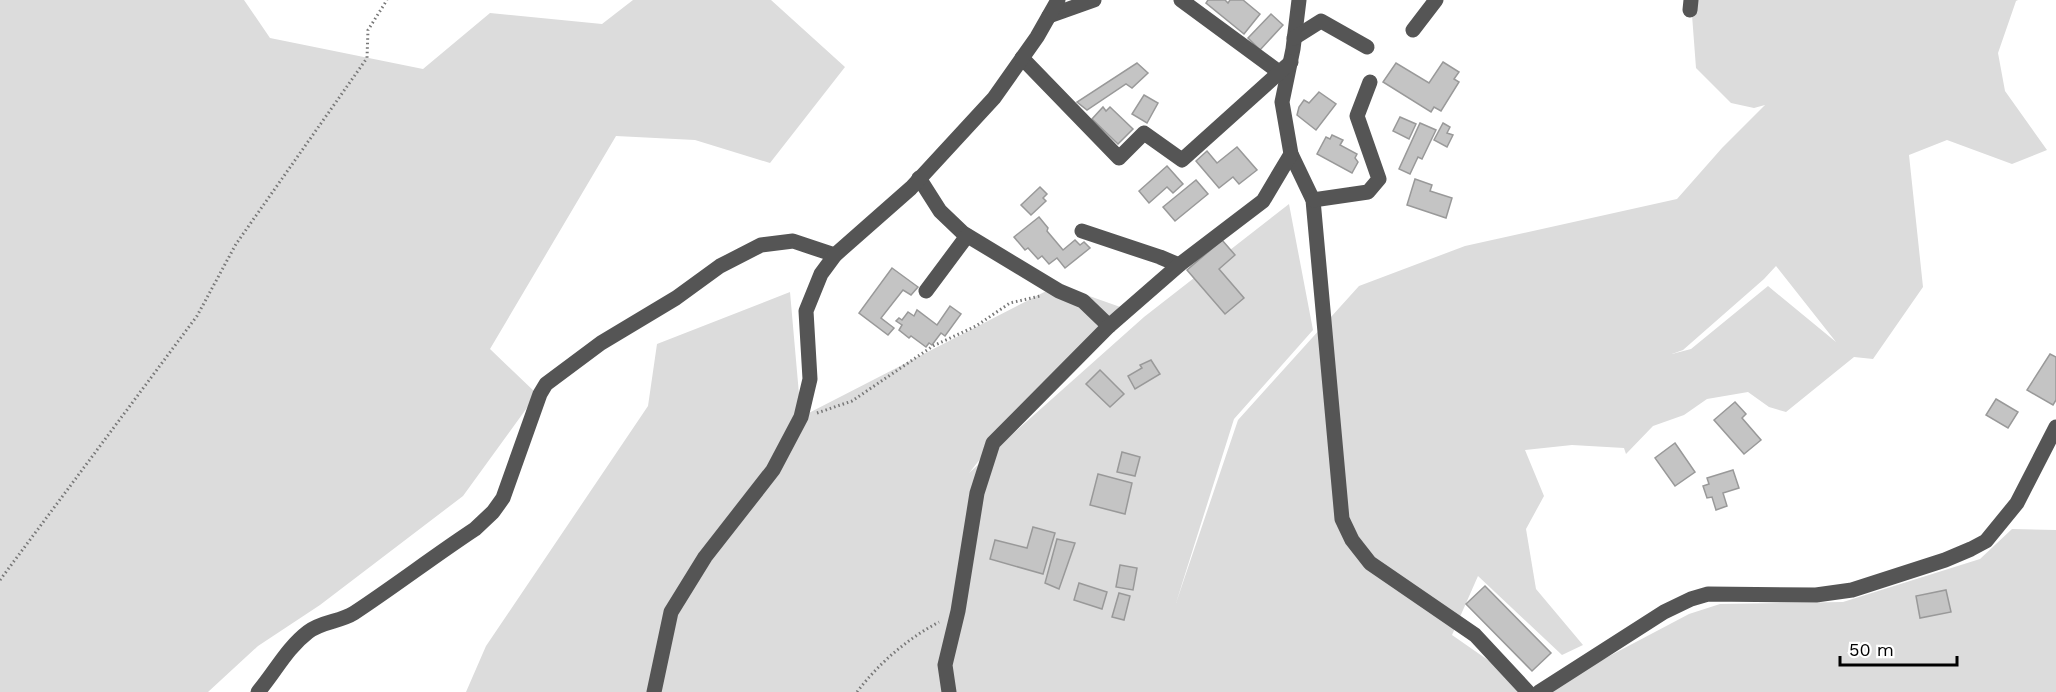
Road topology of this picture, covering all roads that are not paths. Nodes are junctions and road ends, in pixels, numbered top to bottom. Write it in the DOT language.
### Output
graph roads {
  1 [pos="1058,0"];
  2 [pos="1094,0"];
  3 [pos="1181,0"];
  4 [pos="1299,0"];
  5 [pos="1436,0"];
  6 [pos="1049,16"];
  7 [pos="1413,30"];
  8 [pos="1294,38"];
  9 [pos="1367,47"];
  10 [pos="1022,58"];
  11 [pos="1285,67"];
  12 [pos="1370,82"];
  13 [pos="1292,154"];
  14 [pos="920,178"];
  15 [pos="1313,200"];
  16 [pos="1082,231"];
  17 [pos="967,236"];
  18 [pos="835,255"];
  19 [pos="1179,266"];
  20 [pos="926,291"];
  21 [pos="1109,326"];
  22 [pos="2056,427"];
  23 [pos="258,692"];
  24 [pos="654,692"];
  25 [pos="949,692"];
  26 [pos="1528,692"];
  27 [pos="1539,692"];
  1 -- 6 [label="street"];
  2 -- 6 [label="street"];
  3 -- 11 [label="street"];
  4 -- 8 [label="street"];
  5 -- 7 [label="street"];
  6 -- 10 [label="street"];
  8 -- 9 [label="street"];
  8 -- 11 [label="street"];
  10 -- 11 [label="street"];
  10 -- 14 [label="street"];
  11 -- 13 [label="street"];
  12 -- 15 [label="street"];
  13 -- 15 [label="street"];
  13 -- 19 [label="street"];
  14 -- 17 [label="street"];
  14 -- 18 [label="street"];
  15 -- 26 [label="street"];
  16 -- 19 [label="street"];
  17 -- 20 [label="street"];
  17 -- 21 [label="street"];
  18 -- 23 [label="street"];
  18 -- 24 [label="street"];
  19 -- 21 [label="street"];
  21 -- 25 [label="street"];
  22 -- 27 [label="street"];
}
